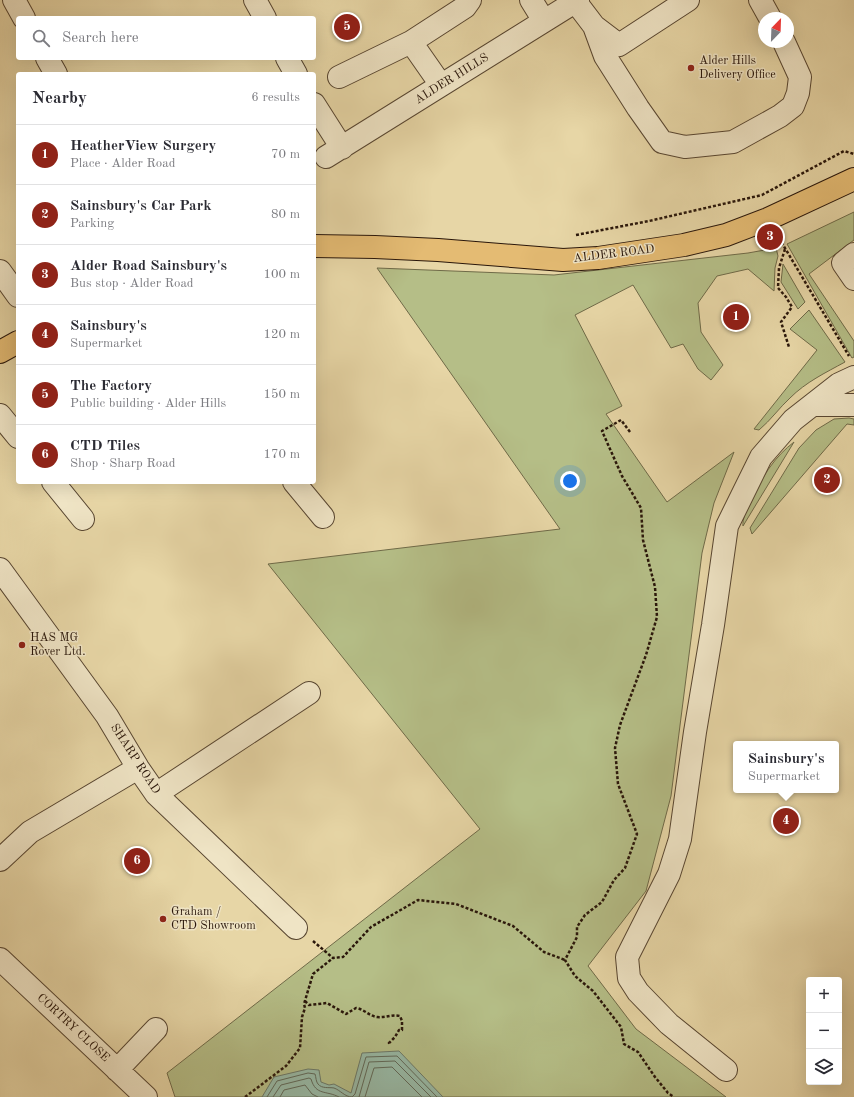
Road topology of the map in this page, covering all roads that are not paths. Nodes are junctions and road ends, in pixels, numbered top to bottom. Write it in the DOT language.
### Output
graph roads {
  1 [pos="14,0"];
  2 [pos="255,0"];
  3 [pos="470,0"];
  4 [pos="530,0"];
  5 [pos="688,0"];
  6 [pos="760,0"];
  7 [pos="577,1"];
  8 [pos="767,12"];
  9 [pos="23,16"];
  10 [pos="264,16"];
  11 [pos="544,21"];
  12 [pos="594,26"];
  13 [pos="411,42"];
  14 [pos="787,48"];
  15 [pos="48,60"];
  16 [pos="288,60"];
  17 [pos="55,72"];
  18 [pos="295,72"];
  19 [pos="339,77"];
  20 [pos="441,85"];
  21 [pos="316,109"];
  22 [pos="854,179"];
  23 [pos="316,246"];
  24 [pos="854,254"];
  25 [pos="0,271"];
  26 [pos="854,279"];
  27 [pos="16,293"];
  28 [pos="16,343"];
  29 [pos="0,352"];
  30 [pos="852,367"];
  31 [pos="814,405"];
  32 [pos="854,405"];
  33 [pos="0,415"];
  34 [pos="16,435"];
  35 [pos="56,484"];
  36 [pos="296,484"];
  37 [pos="323,517"];
  38 [pos="83,519"];
  39 [pos="0,569"];
  40 [pos="309,694"];
  41 [pos="138,768"];
  42 [pos="156,794"];
  43 [pos="1,856"];
  44 [pos="296,928"];
  45 [pos="0,959"];
  46 [pos="156,1029"];
  47 [pos="117,1070"];
  48 [pos="726,1070"];
  49 [pos="146,1097"];
  1 -- 9 [label="street"];
  2 -- 10 [label="street"];
  3 -- 13 [label="street"];
  4 -- 11 [label="street"];
  5 -- 12 [label="street"];
  6 -- 8 [label="street"];
  7 -- 11 [label="street, ALDER HILLS"];
  7 -- 12 [label="street"];
  11 -- 20 [label="street, ALDER HILLS"];
  12 -- 14 [label="street"];
  13 -- 19 [label="street"];
  13 -- 20 [label="street"];
  15 -- 17 [label="street"];
  16 -- 18 [label="street"];
  20 -- 21 [label="street, ALDER HILLS"];
  22 -- 23 [label="main road, ALDER ROAD"];
  24 -- 26 [label="street"];
  25 -- 27 [label="street"];
  28 -- 29 [label="main road"];
  30 -- 31 [label="street"];
  31 -- 32 [label="street"];
  31 -- 48 [label="street"];
  33 -- 34 [label="street"];
  35 -- 38 [label="street"];
  36 -- 37 [label="street"];
  39 -- 41 [label="street, SHARP ROAD"];
  40 -- 42 [label="street"];
  41 -- 42 [label="street, SHARP ROAD"];
  41 -- 43 [label="street"];
  42 -- 44 [label="street, SHARP ROAD"];
  45 -- 47 [label="street, CORTRY CLOSE"];
  46 -- 47 [label="street"];
  47 -- 49 [label="street, CORTRY CLOSE"];
}
